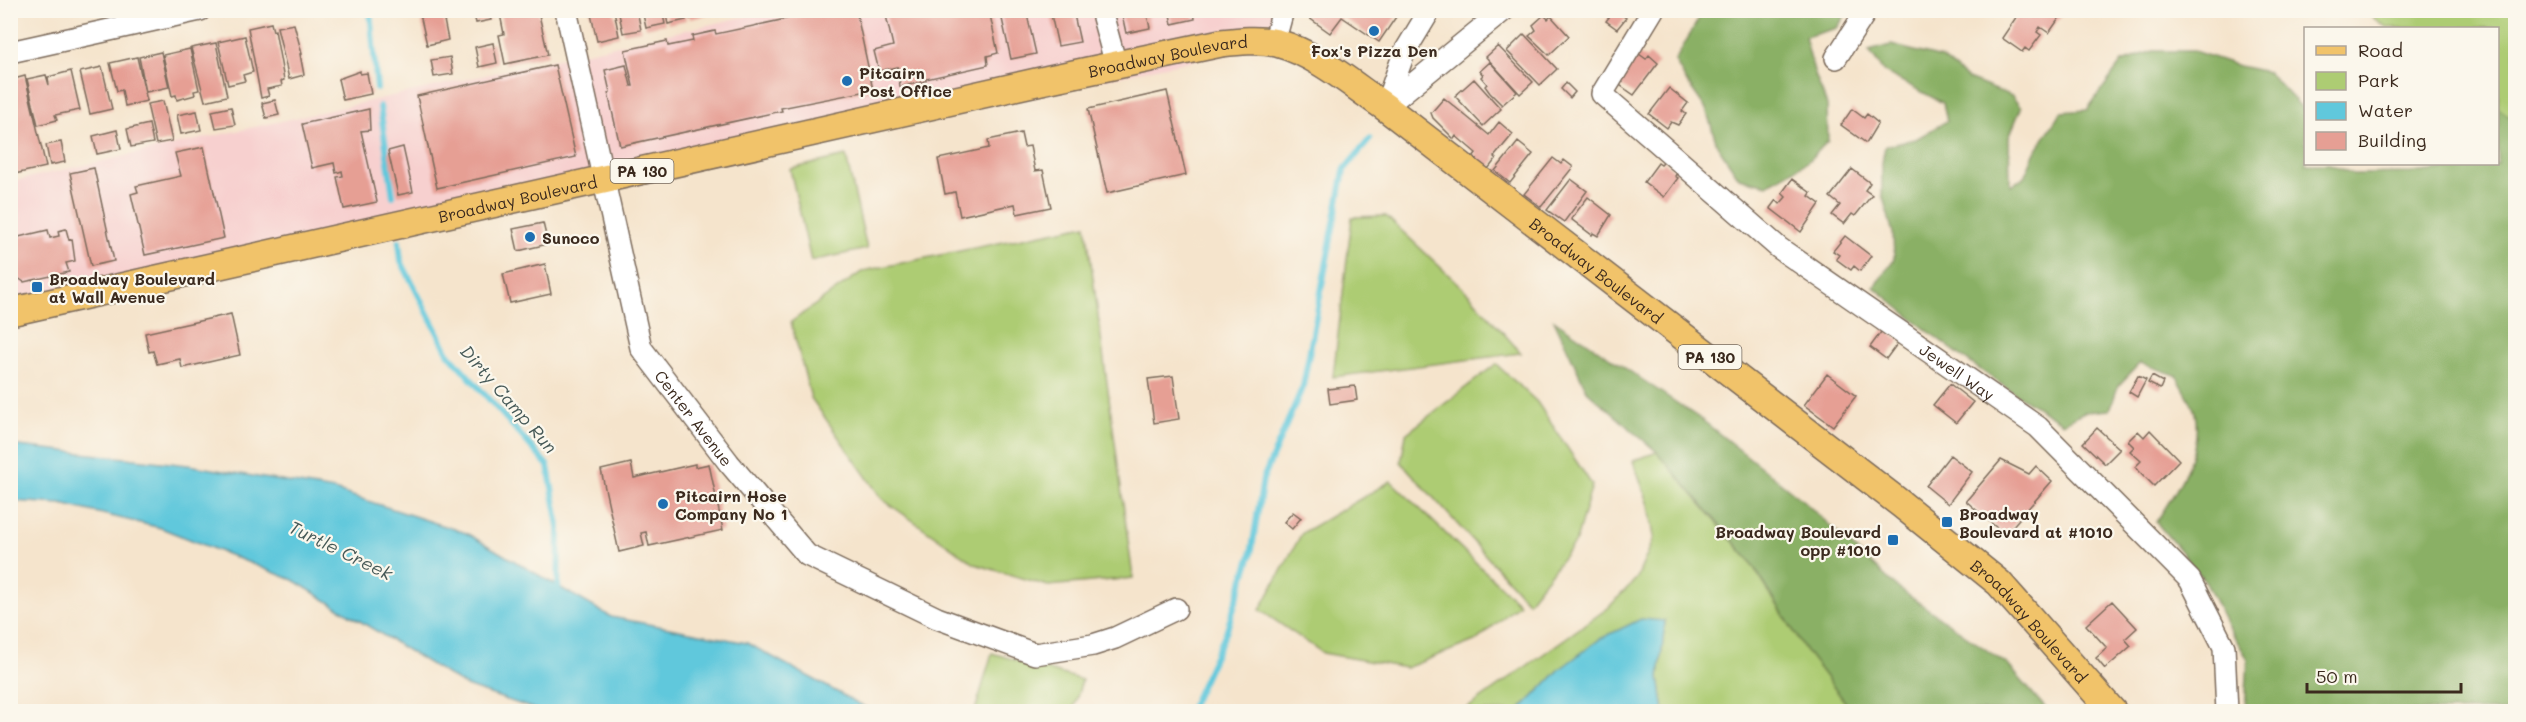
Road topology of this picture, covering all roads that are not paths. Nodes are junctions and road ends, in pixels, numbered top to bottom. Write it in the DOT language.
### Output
graph roads {
  1 [pos="200,10"];
  2 [pos="566,10"];
  3 [pos="1101,10"];
  4 [pos="1283,10"];
  5 [pos="1430,10"];
  6 [pos="1504,10"];
  7 [pos="1653,10"];
  8 [pos="1867,10"];
  9 [pos="1274,43"];
  10 [pos="10,52"];
  11 [pos="1836,58"];
  12 [pos="1116,65"];
  13 [pos="1385,107"];
  14 [pos="604,180"];
  15 [pos="10,312"];
  16 [pos="1176,609"];
  17 [pos="2113,711"];
  18 [pos="2227,711"];
  1 -- 10 [label="street"];
  2 -- 14 [label="street, Center Avenue"];
  3 -- 12 [label="street"];
  4 -- 9 [label="street"];
  5 -- 13 [label="street"];
  6 -- 13 [label="street"];
  7 -- 18 [label="street, Jewell Way"];
  8 -- 11 [label="street"];
  9 -- 12 [label="main road, Broadway Boulevard / PA 130"];
  9 -- 13 [label="main road, Broadway Boulevard / PA 130"];
  12 -- 14 [label="main road, Broadway Boulevard / PA 130"];
  13 -- 17 [label="main road, Broadway Boulevard / PA 130"];
  14 -- 15 [label="main road, Broadway Boulevard / PA 130"];
  14 -- 16 [label="street, Center Avenue"];
}
